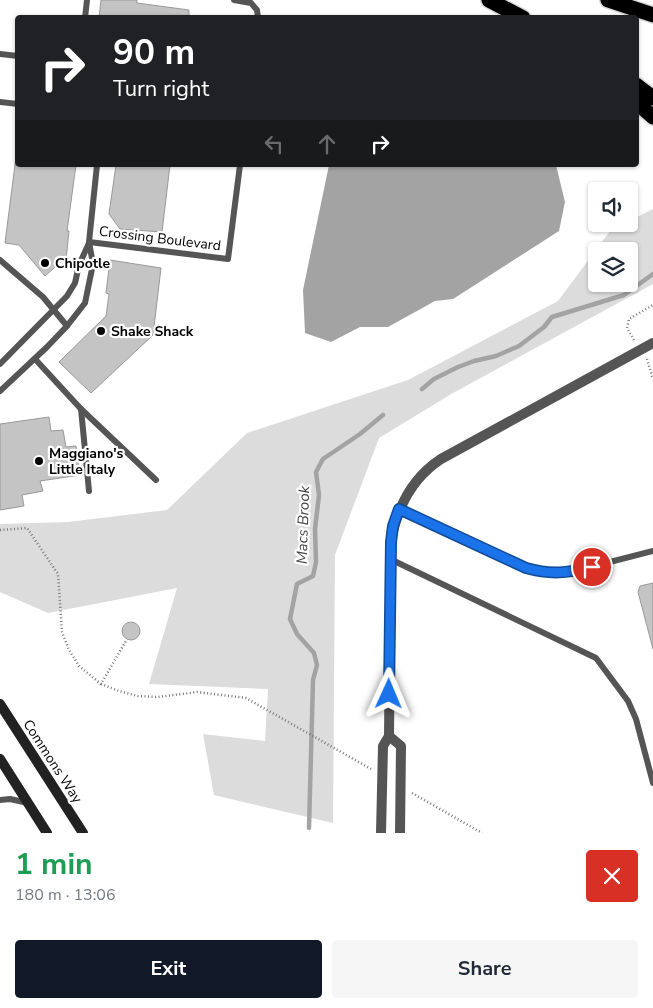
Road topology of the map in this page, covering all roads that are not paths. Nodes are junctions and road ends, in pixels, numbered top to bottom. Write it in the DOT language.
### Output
graph roads {
  1 [pos="87,0"];
  2 [pos="234,0"];
  3 [pos="489,0"];
  4 [pos="608,0"];
  5 [pos="85,15"];
  6 [pos="258,15"];
  7 [pos="517,15"];
  8 [pos="653,15"];
  9 [pos="0,54"];
  10 [pos="15,56"];
  11 [pos="639,87"];
  12 [pos="653,98"];
  13 [pos="0,102"];
  14 [pos="15,104"];
  15 [pos="639,105"];
  16 [pos="653,117"];
  17 [pos="97,167"];
  18 [pos="240,167"];
  19 [pos="89,242"];
  20 [pos="0,260"];
  21 [pos="54,310"];
  22 [pos="67,326"];
  23 [pos="653,343"];
  24 [pos="34,359"];
  25 [pos="0,364"];
  26 [pos="0,391"];
  27 [pos="81,409"];
  28 [pos="156,480"];
  29 [pos="89,491"];
  30 [pos="399,509"];
  31 [pos="653,551"];
  32 [pos="390,559"];
  33 [pos="0,704"];
  34 [pos="389,736"];
  35 [pos="0,759"];
  36 [pos="653,783"];
  37 [pos="0,800"];
  38 [pos="28,803"];
  39 [pos="47,833"];
  40 [pos="83,833"];
  41 [pos="382,833"];
  42 [pos="400,833"];
  1 -- 5 [label="lane"];
  2 -- 6 [label="lane"];
  3 -- 7 [label="highway"];
  4 -- 8 [label="highway"];
  9 -- 10 [label="lane"];
  11 -- 12 [label="highway"];
  13 -- 14 [label="lane"];
  15 -- 16 [label="highway"];
  17 -- 19 [label="lane"];
  18 -- 19 [label="lane, Crossing Boulevard"];
  19 -- 21 [label="lane, Crossing Boulevard"];
  19 -- 22 [label="lane, Crossing Boulevard"];
  20 -- 21 [label="lane"];
  21 -- 22 [label="lane"];
  21 -- 25 [label="lane, Crossing Boulevard"];
  22 -- 24 [label="lane, Crossing Boulevard"];
  23 -- 30 [label="street"];
  24 -- 26 [label="lane, Crossing Boulevard"];
  24 -- 27 [label="lane"];
  27 -- 28 [label="lane"];
  27 -- 29 [label="lane"];
  30 -- 31 [label="lane"];
  30 -- 32 [label="street"];
  32 -- 34 [label="street"];
  32 -- 36 [label="lane"];
  33 -- 40 [label="street, Commons Way"];
  34 -- 41 [label="street"];
  34 -- 42 [label="street"];
  35 -- 38 [label="street"];
  37 -- 38 [label="lane"];
  38 -- 39 [label="street"];
}
